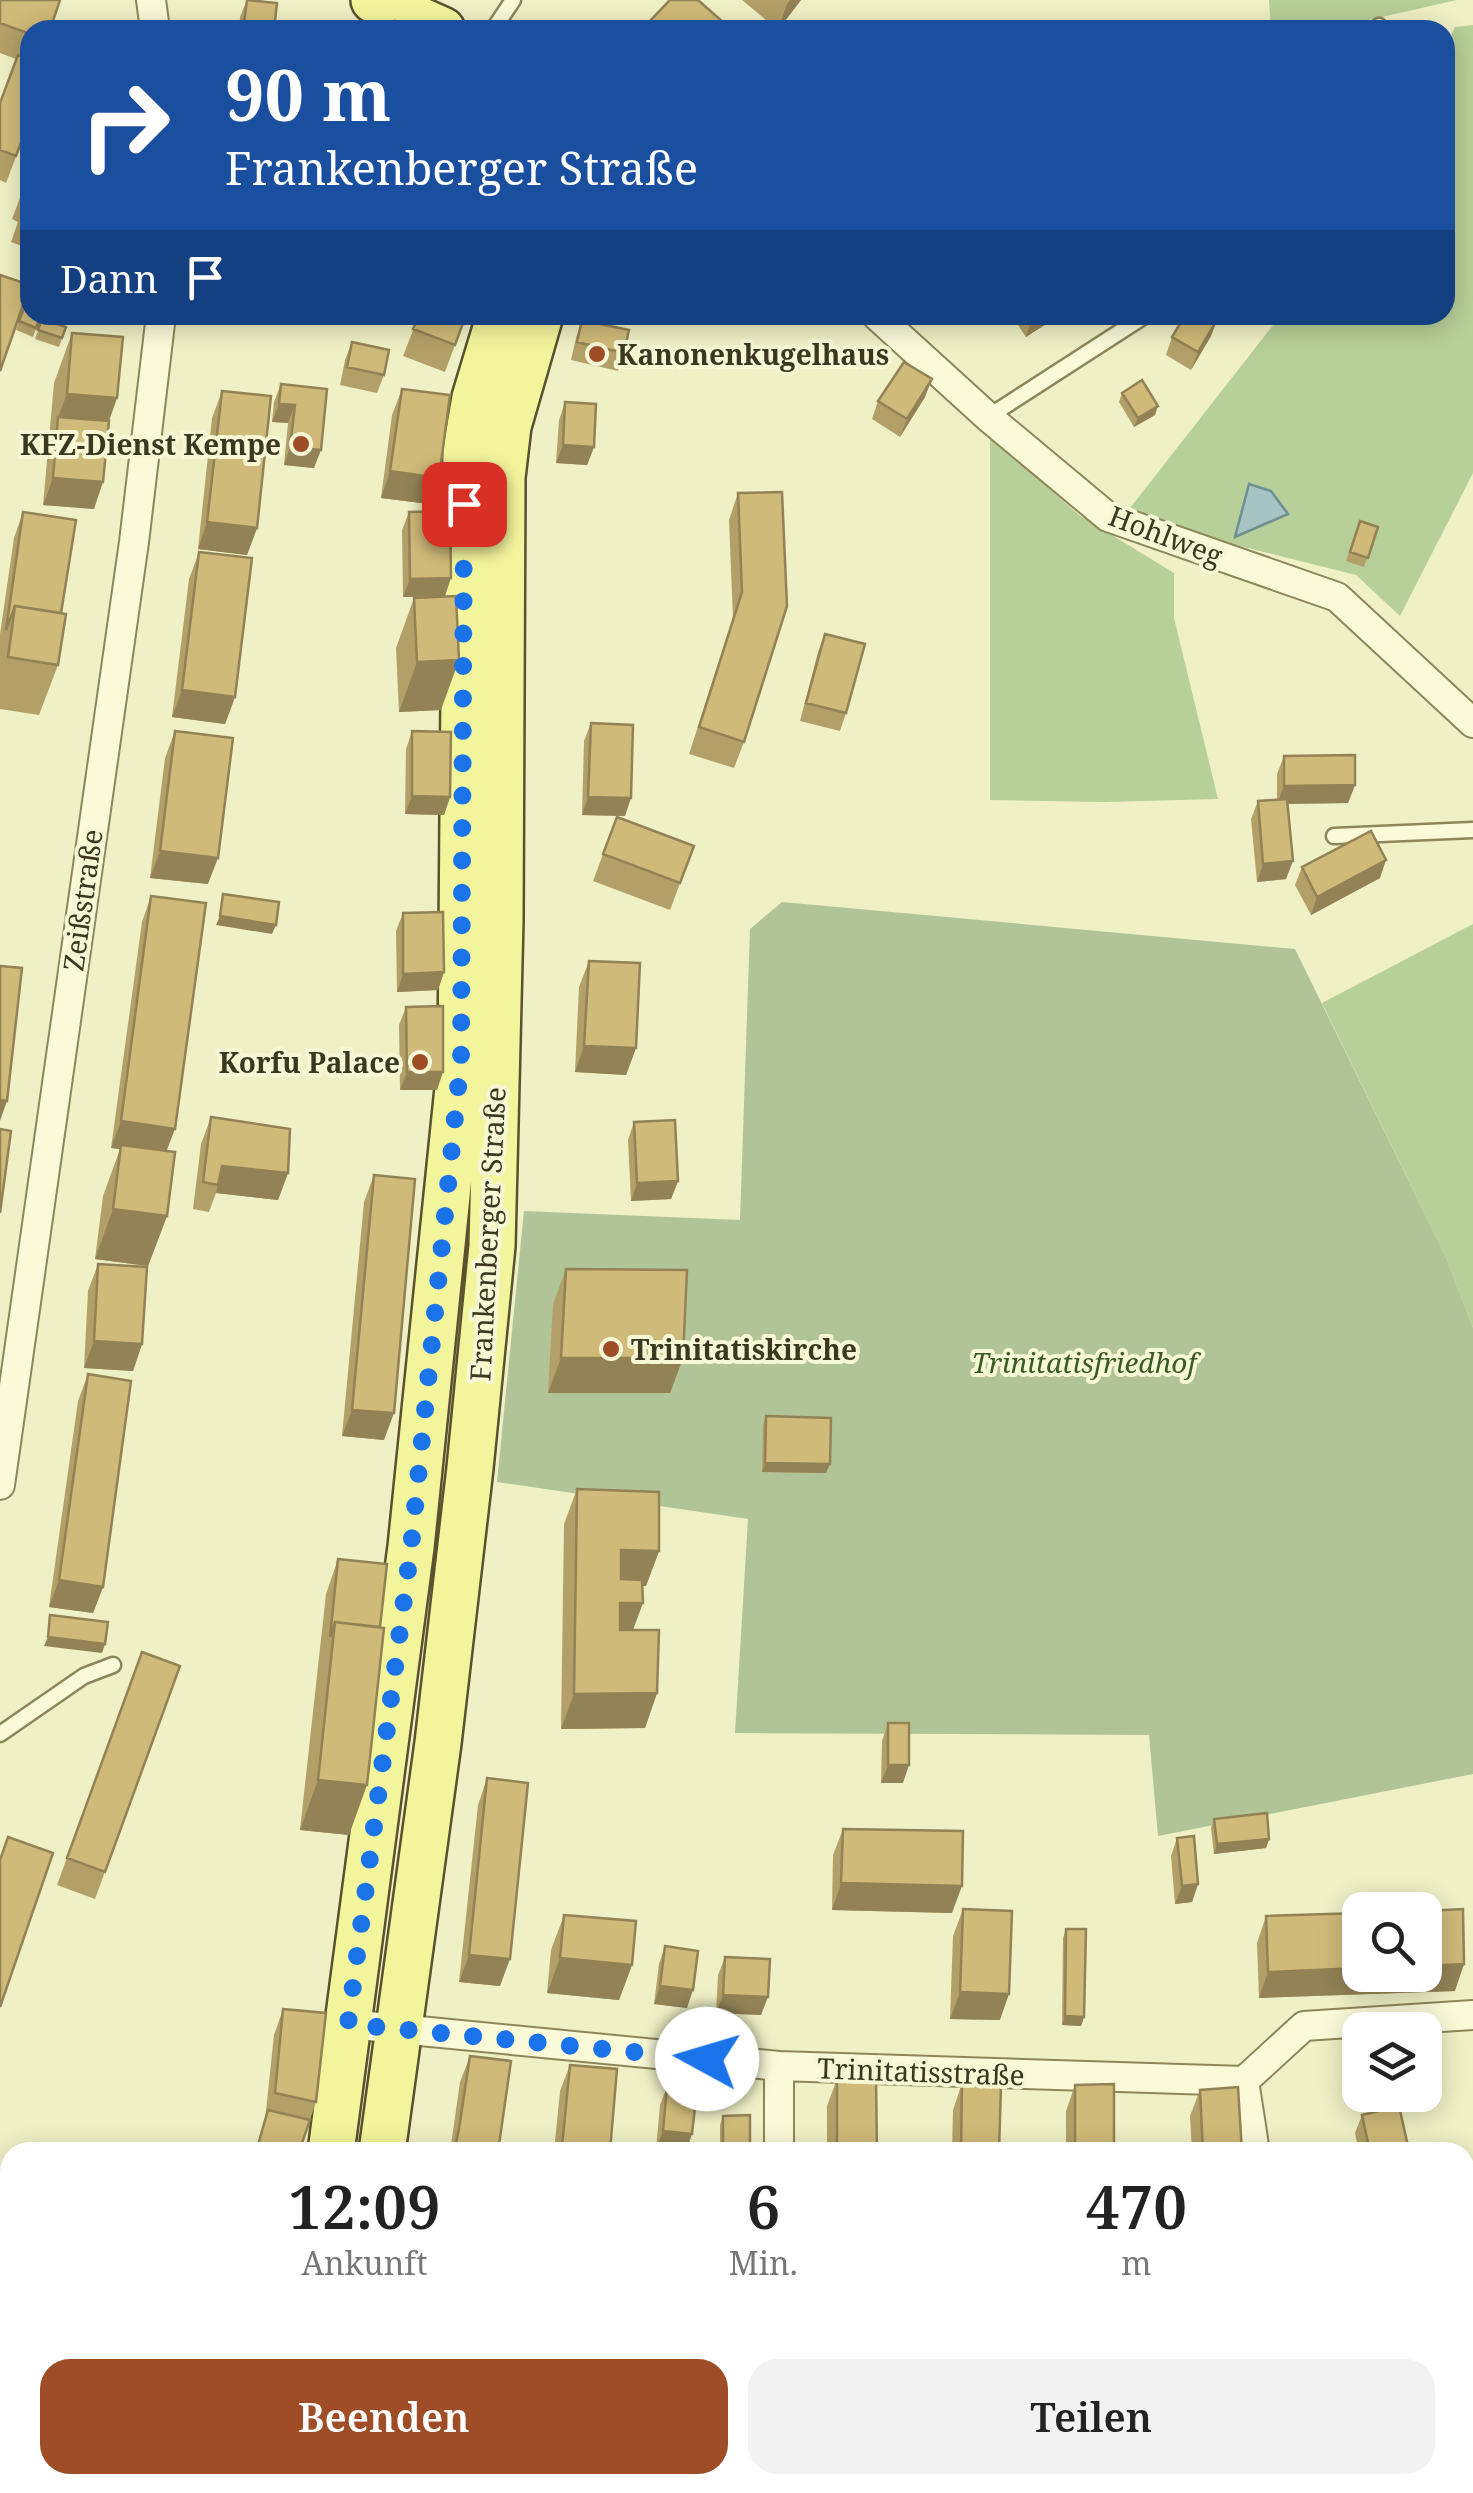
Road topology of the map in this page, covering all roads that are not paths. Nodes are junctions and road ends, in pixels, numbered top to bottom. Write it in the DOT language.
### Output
graph roads {
  1 [pos="374,0"];
  2 [pos="419,20"];
  3 [pos="161,325"];
  4 [pos="497,325"];
  5 [pos="537,325"];
  6 [pos="887,325"];
  7 [pos="1131,325"];
  8 [pos="988,417"];
  9 [pos="1473,723"];
  10 [pos="1473,830"];
  11 [pos="1334,836"];
  12 [pos="0,1485"];
  13 [pos="113,1665"];
  14 [pos="0,1734"];
  15 [pos="1473,2015"];
  16 [pos="348,2024"];
  17 [pos="399,2030"];
  18 [pos="779,2066"];
  19 [pos="1244,2082"];
  20 [pos="333,2142"];
  21 [pos="383,2142"];
  22 [pos="779,2142"];
  23 [pos="1253,2142"];
  1 -- 2 [label="main road"];
  3 -- 12 [label="street, Zeißstraße"];
  4 -- 16 [label="main road, Frankenberger Straße"];
  5 -- 17 [label="main road, Frankenberger Straße"];
  6 -- 8 [label="street, Hohlweg"];
  7 -- 8 [label="lane"];
  8 -- 9 [label="street, Hohlweg"];
  10 -- 11 [label="lane"];
  13 -- 14 [label="lane"];
  15 -- 19 [label="street"];
  16 -- 17 [label="street, Trinitatisstraße"];
  16 -- 20 [label="main road, Frankenberger Straße"];
  17 -- 18 [label="street, Trinitatisstraße"];
  17 -- 21 [label="main road, Frankenberger Straße"];
  18 -- 19 [label="street, Trinitatisstraße"];
  18 -- 22 [label="street"];
  19 -- 23 [label="street"];
}
